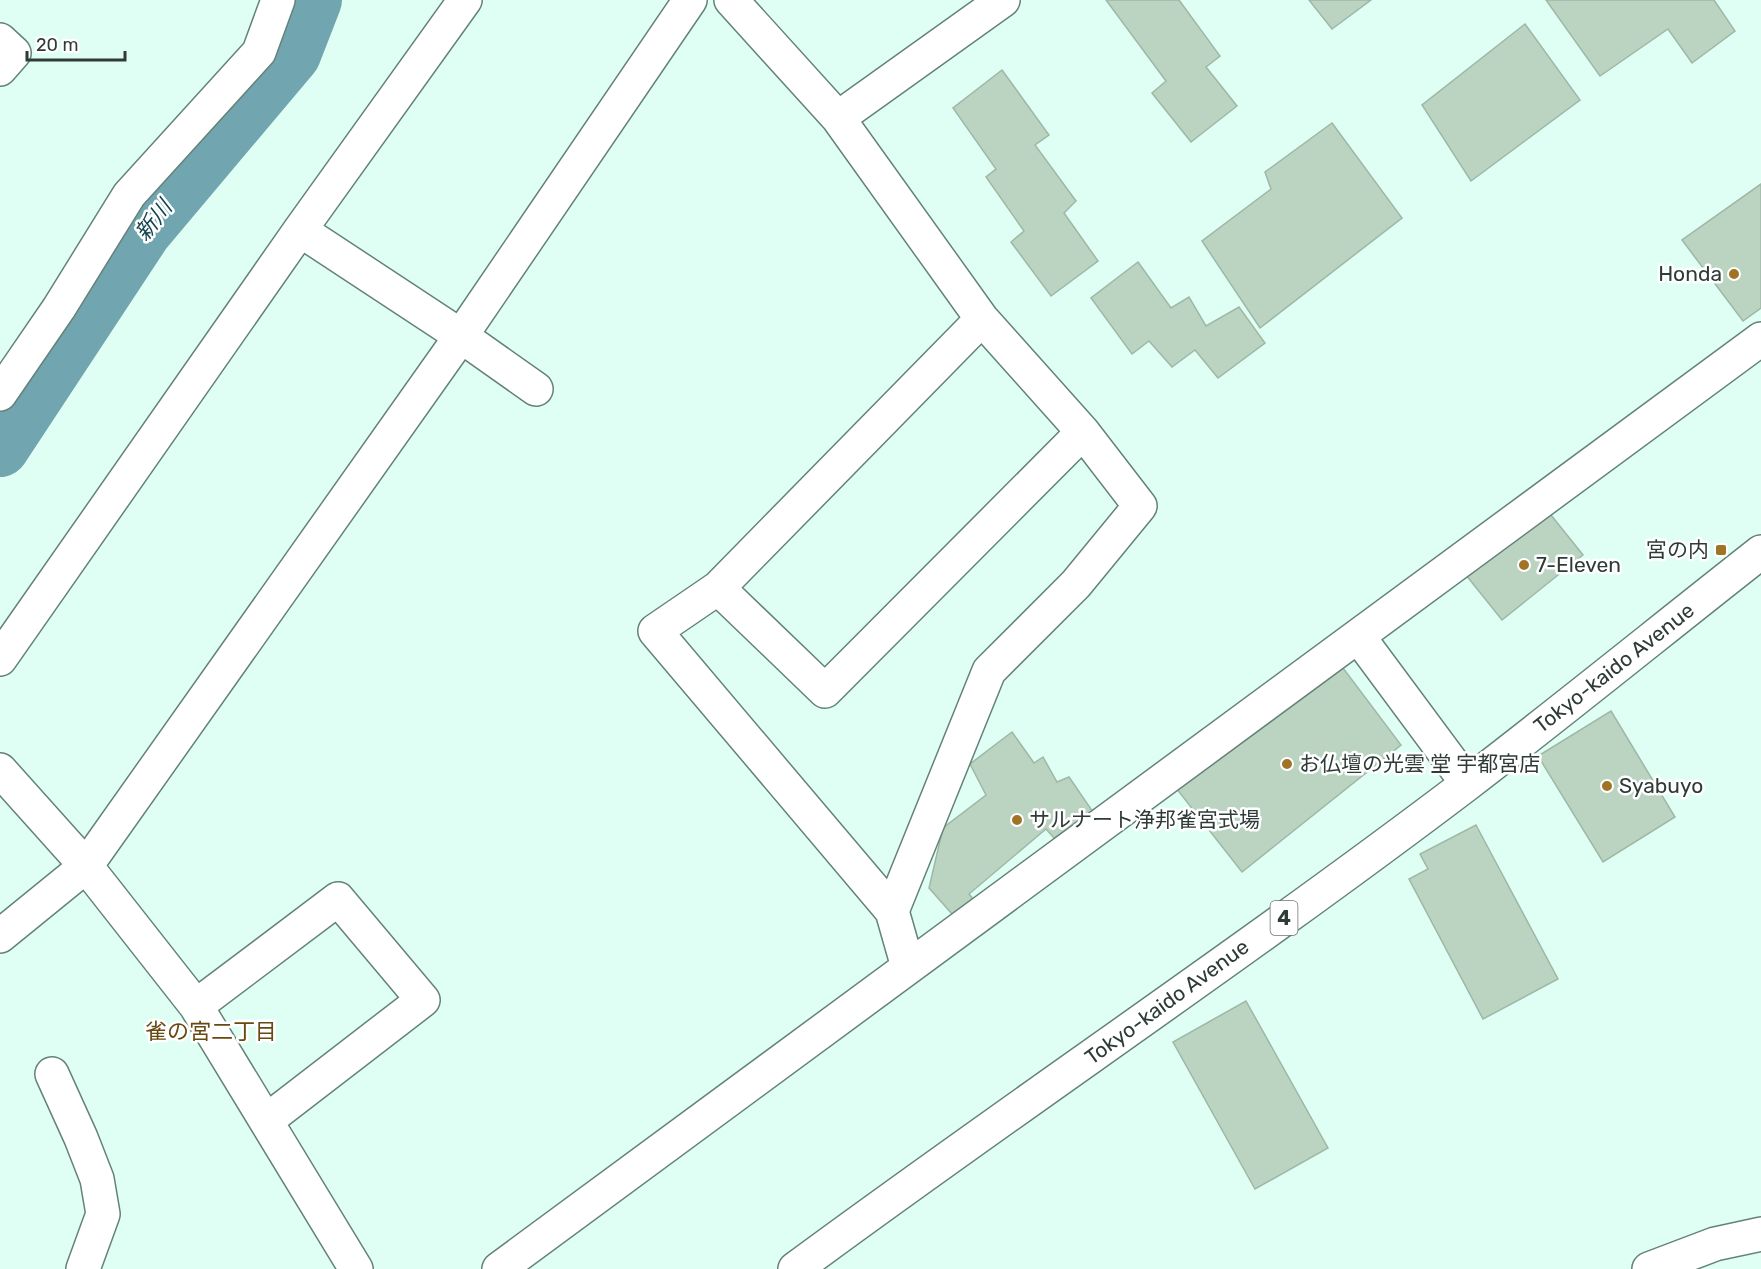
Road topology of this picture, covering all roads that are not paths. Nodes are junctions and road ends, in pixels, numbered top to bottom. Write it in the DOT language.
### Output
graph roads {
  1 [pos="278,0"];
  2 [pos="465,0"];
  3 [pos="690,0"];
  4 [pos="731,0"];
  5 [pos="1004,0"];
  6 [pos="0,40"];
  7 [pos="0,69"];
  8 [pos="838,118"];
  9 [pos="300,230"];
  10 [pos="982,319"];
  11 [pos="461,336"];
  12 [pos="1761,339"];
  13 [pos="536,389"];
  14 [pos="0,394"];
  15 [pos="1083,432"];
  16 [pos="1761,552"];
  17 [pos="718,588"];
  18 [pos="1358,636"];
  19 [pos="0,659"];
  20 [pos="0,770"];
  21 [pos="1467,783"];
  22 [pos="86,866"];
  23 [pos="892,911"];
  24 [pos="0,936"];
  25 [pos="908,967"];
  26 [pos="196,1006"];
  27 [pos="52,1074"];
  28 [pos="266,1121"];
  29 [pos="1761,1234"];
  30 [pos="1683,1263"];
  31 [pos="83,1269"];
  32 [pos="356,1269"];
  33 [pos="499,1269"];
  34 [pos="795,1269"];
  35 [pos="1648,1269"];
  1 -- 14 [label="main road"];
  2 -- 9 [label="main road"];
  3 -- 11 [label="main road"];
  4 -- 8 [label="main road"];
  5 -- 8 [label="main road"];
  6 -- 7 [label="main road"];
  8 -- 10 [label="main road"];
  9 -- 11 [label="main road"];
  9 -- 19 [label="main road"];
  10 -- 15 [label="main road"];
  10 -- 17 [label="main road"];
  11 -- 13 [label="main road"];
  11 -- 22 [label="main road"];
  12 -- 18 [label="main road"];
  15 -- 17 [label="main road"];
  15 -- 23 [label="main road"];
  16 -- 21 [label="main road, Tokyo-kaido Avenue / 4"];
  17 -- 23 [label="main road"];
  18 -- 21 [label="main road"];
  18 -- 25 [label="main road"];
  20 -- 22 [label="main road"];
  21 -- 34 [label="main road, Tokyo-kaido Avenue / 4"];
  22 -- 24 [label="main road"];
  22 -- 26 [label="main road"];
  23 -- 25 [label="main road"];
  25 -- 33 [label="main road"];
  26 -- 28 [label="main road"];
  26 -- 28 [label="main road"];
  27 -- 31 [label="main road"];
  28 -- 32 [label="main road"];
  29 -- 30 [label="main road"];
  30 -- 35 [label="main road"];
}
